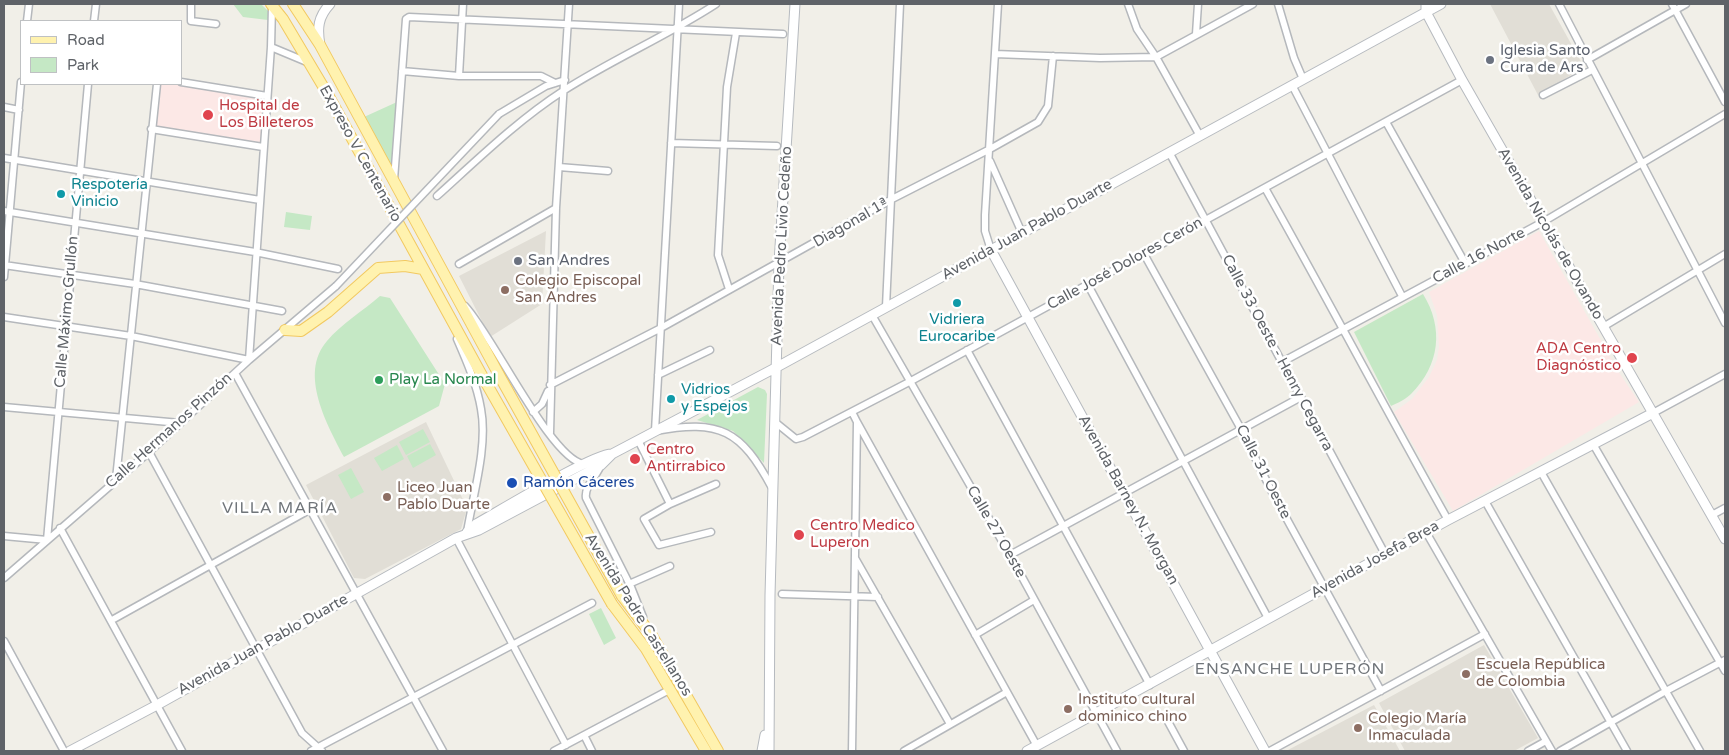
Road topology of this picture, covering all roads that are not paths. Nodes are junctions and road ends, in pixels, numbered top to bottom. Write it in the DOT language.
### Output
graph roads {
  1 [pos="29,4"];
  2 [pos="96,4"];
  3 [pos="191,4"];
  4 [pos="272,4"];
  5 [pos="293,4"];
  6 [pos="330,4"];
  7 [pos="463,4"];
  8 [pos="569,4"];
  9 [pos="679,4"];
  10 [pos="716,4"];
  11 [pos="795,4"];
  12 [pos="900,4"];
  13 [pos="998,4"];
  14 [pos="1128,4"];
  15 [pos="1198,4"];
  16 [pos="1253,4"];
  17 [pos="1278,4"];
  18 [pos="1441,4"];
  19 [pos="1558,4"];
  20 [pos="1686,4"];
  21 [pos="1674,7"];
  22 [pos="1426,8"];
  23 [pos="27,20"];
  24 [pos="94,20"];
  25 [pos="462,20"];
  26 [pos="216,24"];
  27 [pos="568,25"];
  28 [pos="677,29"];
  29 [pos="736,33"];
  30 [pos="783,34"];
  31 [pos="1196,34"];
  32 [pos="320,45"];
  33 [pos="271,47"];
  34 [pos="995,54"];
  35 [pos="1053,56"];
  36 [pos="1156,57"];
  37 [pos="1587,60"];
  38 [pos="308,62"];
  39 [pos="1592,70"];
  40 [pos="402,71"];
  41 [pos="459,76"];
  42 [pos="1303,79"];
  43 [pos="564,80"];
  44 [pos="1462,80"];
  45 [pos="182,82"];
  46 [pos="555,82"];
  47 [pos="21,85"];
  48 [pos="88,85"];
  49 [pos="157,85"];
  50 [pos="1292,85"];
  51 [pos="563,91"];
  52 [pos="1543,95"];
  53 [pos="267,96"];
  54 [pos="1725,102"];
  55 [pos="4,107"];
  56 [pos="18,110"];
  57 [pos="1725,114"];
  58 [pos="1386,122"];
  59 [pos="151,129"];
  60 [pos="1200,136"];
  61 [pos="671,143"];
  62 [pos="723,144"];
  63 [pos="777,146"];
  64 [pos="263,147"];
  65 [pos="990,149"];
  66 [pos="1169,152"];
  67 [pos="1328,154"];
  68 [pos="4,158"];
  69 [pos="14,160"];
  70 [pos="989,160"];
  71 [pos="1641,166"];
  72 [pos="559,167"];
  73 [pos="80,170"];
  74 [pos="608,171"];
  75 [pos="145,181"];
  76 [pos="394,181"];
  77 [pos="1264,188"];
  78 [pos="437,196"];
  79 [pos="892,199"];
  80 [pos="260,200"];
  81 [pos="556,208"];
  82 [pos="7,212"];
  83 [pos="1206,220"];
  84 [pos="75,222"];
  85 [pos="1543,222"];
  86 [pos="1022,233"];
  87 [pos="142,234"];
  88 [pos="991,250"];
  89 [pos="255,252"];
  90 [pos="1144,254"];
  91 [pos="1725,254"];
  92 [pos="779,262"];
  93 [pos="1464,263"];
  94 [pos="459,264"];
  95 [pos="4,265"];
  96 [pos="423,269"];
  97 [pos="338,270"];
  98 [pos="1698,270"];
  99 [pos="70,275"];
  100 [pos="4,277"];
  101 [pos="135,284"];
  102 [pos="1088,285"];
  103 [pos="729,290"];
  104 [pos="456,296"];
  105 [pos="1402,296"];
  106 [pos="251,306"];
  107 [pos="886,307"];
  108 [pos="444,308"];
  109 [pos="282,311"];
  110 [pos="872,315"];
  111 [pos="4,317"];
  112 [pos="1028,317"];
  113 [pos="1725,322"];
  114 [pos="66,326"];
  115 [pos="1603,327"];
  116 [pos="661,328"];
  117 [pos="1344,328"];
  118 [pos="285,330"];
  119 [pos="131,336"];
  120 [pos="710,350"];
  121 [pos="966,350"];
  122 [pos="248,360"];
  123 [pos="1282,362"];
  124 [pos="776,367"];
  125 [pos="235,373"];
  126 [pos="658,374"];
  127 [pos="1725,374"];
  128 [pos="499,375"];
  129 [pos="484,381"];
  130 [pos="910,381"];
  131 [pos="550,385"];
  132 [pos="1301,397"];
  133 [pos="4,407"];
  134 [pos="58,412"];
  135 [pos="533,412"];
  136 [pos="852,412"];
  137 [pos="1653,413"];
  138 [pos="123,418"];
  139 [pos="180,422"];
  140 [pos="775,422"];
  141 [pos="857,422"];
  142 [pos="1241,429"];
  143 [pos="655,431"];
  144 [pos="550,433"];
  145 [pos="638,440"];
  146 [pos="1593,444"];
  147 [pos="149,452"];
  148 [pos="612,454"];
  149 [pos="1183,461"];
  150 [pos="584,464"];
  151 [pos="601,465"];
  152 [pos="1542,472"];
  153 [pos="116,479"];
  154 [pos="716,484"];
  155 [pos="773,489"];
  156 [pos="1124,493"];
  157 [pos="1485,501"];
  158 [pos="670,504"];
  159 [pos="1725,508"];
  160 [pos="311,509"];
  161 [pos="1712,515"];
  162 [pos="1448,520"];
  163 [pos="1062,526"];
  164 [pos="60,528"];
  165 [pos="467,532"];
  166 [pos="712,532"];
  167 [pos="1426,532"];
  168 [pos="4,536"];
  169 [pos="456,538"];
  170 [pos="1725,539"];
  171 [pos="47,540"];
  172 [pos="1385,554"];
  173 [pos="1010,555"];
  174 [pos="855,557"];
  175 [pos="211,563"];
  176 [pos="670,566"];
  177 [pos="4,578"];
  178 [pos="630,584"];
  179 [pos="1324,588"];
  180 [pos="357,592"];
  181 [pos="782,594"];
  182 [pos="855,596"];
  183 [pos="878,597"];
  184 [pos="1034,600"];
  185 [pos="592,603"];
  186 [pos="1268,618"];
  187 [pos="112,620"];
  188 [pos="651,634"];
  189 [pos="1485,634"];
  190 [pos="976,635"];
  191 [pos="4,641"];
  192 [pos="512,643"];
  193 [pos="256,648"];
  194 [pos="1210,651"];
  195 [pos="1723,661"];
  196 [pos="1725,671"];
  197 [pos="1150,685"];
  198 [pos="671,689"];
  199 [pos="1381,690"];
  200 [pos="1666,691"];
  201 [pos="1007,692"];
  202 [pos="414,695"];
  203 [pos="157,705"];
  204 [pos="1098,712"];
  205 [pos="1165,716"];
  206 [pos="769,720"];
  207 [pos="1611,722"];
  208 [pos="950,724"];
  209 [pos="584,735"];
  210 [pos="1546,741"];
  211 [pos="566,744"];
  212 [pos="1037,746"];
  213 [pos="321,749"];
  214 [pos="64,751"];
  215 [pos="70,751"];
  216 [pos="182,751"];
  217 [pos="311,751"];
  218 [pos="443,751"];
  219 [pos="554,751"];
  220 [pos="592,751"];
  221 [pos="706,751"];
  222 [pos="718,751"];
  223 [pos="762,751"];
  224 [pos="769,751"];
  225 [pos="852,751"];
  226 [pos="904,751"];
  227 [pos="1027,751"];
  228 [pos="1117,751"];
  229 [pos="1184,751"];
  230 [pos="1264,751"];
  231 [pos="1270,751"];
  232 [pos="1528,751"];
  233 [pos="1552,751"];
  234 [pos="1560,751"];
  235 [pos="1627,751"];
  236 [pos="1700,751"];
  1 -- 23 [label="street"];
  2 -- 24 [label="street"];
  3 -- 26 [label="street"];
  4 -- 33 [label="street"];
  4 -- 38 [label="main road, Expreso V Centenario"];
  5 -- 32 [label="main road, Expreso V Centenario"];
  6 -- 32 [label="main road"];
  7 -- 25 [label="street"];
  8 -- 27 [label="street"];
  9 -- 28 [label="street"];
  10 -- 28 [label="street"];
  11 -- 92 [label="main road, Avenida Pedro Livio Cedeño"];
  12 -- 79 [label="street"];
  13 -- 34 [label="street"];
  14 -- 36 [label="street"];
  15 -- 31 [label="street"];
  16 -- 31 [label="street"];
  17 -- 42 [label="street"];
  18 -- 22 [label="main road, Avenida Juan Pablo Duarte"];
  19 -- 37 [label="street"];
  20 -- 21 [label="street"];
  21 -- 37 [label="street"];
  21 -- 54 [label="street"];
  22 -- 42 [label="main road, Avenida Juan Pablo Duarte"];
  22 -- 44 [label="main road, Avenida Nicolás de Ovando"];
  25 -- 27 [label="street"];
  25 -- 40 [label="street"];
  25 -- 41 [label="street"];
  27 -- 28 [label="street"];
  27 -- 43 [label="street"];
  28 -- 29 [label="street"];
  28 -- 51 [label="street"];
  28 -- 61 [label="street"];
  29 -- 30 [label="street"];
  29 -- 62 [label="street"];
  31 -- 36 [label="street"];
  32 -- 76 [label="main road, Expreso V Centenario"];
  33 -- 38 [label="street"];
  33 -- 53 [label="street"];
  34 -- 35 [label="street"];
  34 -- 65 [label="street"];
  35 -- 36 [label="street"];
  35 -- 65 [label="street, Diagonal 1ª"];
  36 -- 60 [label="street"];
  37 -- 39 [label="street"];
  38 -- 96 [label="main road, Expreso V Centenario"];
  39 -- 52 [label="street"];
  39 -- 71 [label="street"];
  40 -- 41 [label="street"];
  40 -- 76 [label="street"];
  41 -- 46 [label="street"];
  42 -- 50 [label="main road, Avenida Juan Pablo Duarte"];
  43 -- 46 [label="street"];
  43 -- 51 [label="street"];
  44 -- 58 [label="street, Calle José Dolores Cerón"];
  44 -- 85 [label="main road, Avenida Nicolás de Ovando"];
  45 -- 53 [label="street"];
  46 -- 118 [label="street, Calle Hermanos Pinzón, bridge"];
  47 -- 56 [label="street"];
  48 -- 73 [label="street, Calle Máximo Grullón"];
  49 -- 59 [label="street"];
  50 -- 60 [label="main road, Avenida Juan Pablo Duarte"];
  50 -- 67 [label="street"];
  51 -- 72 [label="street"];
  51 -- 78 [label="street"];
  53 -- 64 [label="street"];
  55 -- 56 [label="street"];
  56 -- 69 [label="street"];
  57 -- 71 [label="street, Calle 16 Norte"];
  58 -- 67 [label="street, Calle José Dolores Cerón"];
  58 -- 93 [label="street"];
  59 -- 64 [label="street"];
  59 -- 75 [label="street"];
  60 -- 66 [label="main road, Avenida Juan Pablo Duarte"];
  61 -- 62 [label="street"];
  61 -- 116 [label="street"];
  62 -- 63 [label="street"];
  62 -- 103 [label="street"];
  64 -- 80 [label="street"];
  65 -- 70 [label="street"];
  65 -- 79 [label="street, Diagonal 1ª"];
  66 -- 83 [label="street, Calle 33 Oeste - Henry Cegarra"];
  66 -- 86 [label="main road, Avenida Juan Pablo Duarte"];
  67 -- 77 [label="street, Calle José Dolores Cerón"];
  67 -- 105 [label="street"];
  68 -- 69 [label="street"];
  69 -- 73 [label="street"];
  69 -- 82 [label="street"];
  70 -- 86 [label="street"];
  70 -- 88 [label="street"];
  71 -- 85 [label="street, Calle 16 Norte"];
  71 -- 98 [label="street"];
  72 -- 74 [label="street"];
  72 -- 81 [label="street"];
  73 -- 75 [label="street"];
  73 -- 84 [label="street, Calle Máximo Grullón"];
  75 -- 80 [label="street"];
  75 -- 87 [label="street"];
  76 -- 104 [label="main road, Expreso V Centenario"];
  77 -- 83 [label="street, Calle José Dolores Cerón"];
  77 -- 117 [label="street"];
  79 -- 92 [label="street, Diagonal 1ª"];
  79 -- 107 [label="street"];
  80 -- 89 [label="street"];
  81 -- 94 [label="street"];
  81 -- 131 [label="street"];
  82 -- 84 [label="street"];
  82 -- 95 [label="street"];
  83 -- 90 [label="street, Calle José Dolores Cerón"];
  83 -- 123 [label="street, Calle 33 Oeste - Henry Cegarra"];
  84 -- 87 [label="street"];
  84 -- 99 [label="street, Calle Máximo Grullón"];
  85 -- 93 [label="street, Calle 16 Norte"];
  85 -- 115 [label="main road, Avenida Nicolás de Ovando"];
  86 -- 88 [label="main road, Avenida Juan Pablo Duarte"];
  87 -- 89 [label="street"];
  87 -- 101 [label="street"];
  88 -- 107 [label="main road, Avenida Juan Pablo Duarte"];
  88 -- 112 [label="main road, Avenida Barney N. Morgan"];
  89 -- 97 [label="street"];
  89 -- 106 [label="street"];
  90 -- 102 [label="street, Calle José Dolores Cerón"];
  90 -- 142 [label="street, Calle 31 Oeste"];
  91 -- 98 [label="street"];
  92 -- 103 [label="street, Diagonal 1ª"];
  92 -- 124 [label="main road, Avenida Pedro Livio Cedeño"];
  93 -- 105 [label="street, Calle 16 Norte"];
  95 -- 99 [label="street"];
  95 -- 100 [label="street"];
  96 -- 108 [label="main road, Expreso V Centenario"];
  96 -- 118 [label="main road"];
  98 -- 113 [label="street"];
  98 -- 115 [label="street"];
  99 -- 101 [label="street"];
  99 -- 114 [label="street, Calle Máximo Grullón"];
  101 -- 106 [label="street"];
  101 -- 119 [label="street"];
  102 -- 112 [label="street, Calle José Dolores Cerón"];
  102 -- 149 [label="street"];
  103 -- 116 [label="street, Diagonal 1ª"];
  104 -- 128 [label="main road, Expreso V Centenario"];
  104 -- 135 [label="street, Expreso V Centenario"];
  105 -- 117 [label="street, Calle 16 Norte"];
  106 -- 109 [label="street"];
  106 -- 122 [label="street"];
  107 -- 110 [label="main road, Avenida Juan Pablo Duarte"];
  108 -- 129 [label="main road, Expreso V Centenario"];
  108 -- 165 [label="street, Expreso V Centenario"];
  110 -- 124 [label="main road, Avenida Juan Pablo Duarte"];
  110 -- 130 [label="street, Calle 27 Oeste"];
  111 -- 114 [label="street"];
  112 -- 121 [label="street, Calle José Dolores Cerón"];
  112 -- 156 [label="main road, Avenida Barney N. Morgan"];
  114 -- 119 [label="street"];
  114 -- 134 [label="street, Calle Máximo Grullón"];
  115 -- 137 [label="main road, Avenida Nicolás de Ovando"];
  116 -- 126 [label="street"];
  116 -- 131 [label="street, Diagonal 1ª"];
  117 -- 123 [label="street, Calle 16 Norte"];
  117 -- 162 [label="street"];
  118 -- 122 [label="street, Calle Hermanos Pinzón"];
  119 -- 122 [label="street"];
  119 -- 138 [label="street"];
  120 -- 126 [label="street"];
  121 -- 130 [label="street, Calle José Dolores Cerón"];
  121 -- 163 [label="street"];
  122 -- 125 [label="street, Calle Hermanos Pinzón"];
  123 -- 132 [label="street, Calle 33 Oeste - Henry Cegarra"];
  124 -- 140 [label="main road, Avenida Pedro Livio Cedeño"];
  124 -- 143 [label="main road, Avenida Juan Pablo Duarte"];
  125 -- 139 [label="street, Calle Hermanos Pinzón"];
  125 -- 160 [label="street"];
  126 -- 143 [label="street"];
  127 -- 137 [label="street, Avenida Josefa Brea"];
  128 -- 188 [label="main road, Avenida Padre Castellanos, bridge"];
  129 -- 198 [label="main road, Avenida Padre Castellanos, bridge"];
  130 -- 136 [label="street, Calle José Dolores Cerón"];
  130 -- 173 [label="street, Calle 27 Oeste"];
  131 -- 135 [label="street"];
  131 -- 144 [label="street"];
  132 -- 142 [label="street"];
  132 -- 172 [label="street, Calle 33 Oeste - Henry Cegarra"];
  133 -- 134 [label="street"];
  134 -- 138 [label="street"];
  134 -- 171 [label="street, Calle Máximo Grullón"];
  135 -- 144 [label="street, Expreso V Centenario"];
  136 -- 140 [label="street, Calle José Dolores Cerón"];
  136 -- 141 [label="street"];
  137 -- 146 [label="main road, Avenida Josefa Brea"];
  137 -- 161 [label="main road, Avenida Nicolás de Ovando"];
  138 -- 139 [label="street"];
  138 -- 153 [label="street"];
  139 -- 147 [label="street, Calle Hermanos Pinzón"];
  140 -- 155 [label="main road, Avenida Pedro Livio Cedeño"];
  141 -- 174 [label="street"];
  141 -- 190 [label="street"];
  142 -- 149 [label="street"];
  142 -- 179 [label="street, Calle 31 Oeste"];
  143 -- 145 [label="main road, Avenida Juan Pablo Duarte"];
  143 -- 155 [label="street"];
  144 -- 150 [label="street, Expreso V Centenario"];
  145 -- 148 [label="main road, Avenida Juan Pablo Duarte"];
  145 -- 158 [label="street"];
  146 -- 152 [label="main road, Avenida Josefa Brea"];
  146 -- 195 [label="street"];
  147 -- 153 [label="street, Calle Hermanos Pinzón"];
  147 -- 175 [label="street"];
  148 -- 150 [label="main road, Avenida Juan Pablo Duarte"];
  148 -- 151 [label="main road, Avenida Juan Pablo Duarte"];
  149 -- 156 [label="street"];
  149 -- 186 [label="street"];
  150 -- 165 [label="main road, Avenida Juan Pablo Duarte"];
  151 -- 165 [label="main road, Avenida Juan Pablo Duarte"];
  151 -- 178 [label="street"];
  152 -- 157 [label="main road, Avenida Josefa Brea"];
  152 -- 200 [label="street"];
  153 -- 164 [label="street, Calle Hermanos Pinzón"];
  154 -- 158 [label="street"];
  155 -- 206 [label="main road, Avenida Pedro Livio Cedeño"];
  156 -- 163 [label="street"];
  156 -- 194 [label="main road, Avenida Barney N. Morgan"];
  157 -- 162 [label="main road, Avenida Josefa Brea"];
  157 -- 207 [label="street"];
  158 -- 166 [label="street"];
  159 -- 161 [label="street"];
  160 -- 175 [label="street"];
  160 -- 180 [label="street"];
  161 -- 170 [label="main road, Avenida Nicolás de Ovando"];
  162 -- 167 [label="main road, Avenida Josefa Brea"];
  163 -- 173 [label="street"];
  163 -- 197 [label="street"];
  164 -- 171 [label="street, Calle Hermanos Pinzón"];
  164 -- 187 [label="street"];
  165 -- 169 [label="main road, Avenida Juan Pablo Duarte"];
  167 -- 172 [label="main road, Avenida Josefa Brea"];
  167 -- 189 [label="street"];
  168 -- 171 [label="street"];
  169 -- 180 [label="main road, Avenida Juan Pablo Duarte"];
  169 -- 192 [label="street"];
  171 -- 177 [label="street, Calle Hermanos Pinzón"];
  172 -- 179 [label="main road, Avenida Josefa Brea"];
  173 -- 184 [label="street, Calle 27 Oeste"];
  174 -- 182 [label="street"];
  174 -- 183 [label="street"];
  175 -- 187 [label="street"];
  175 -- 193 [label="street"];
  176 -- 178 [label="street"];
  178 -- 188 [label="street"];
  179 -- 186 [label="main road, Avenida Josefa Brea"];
  179 -- 199 [label="street, Calle 31 Oeste"];
  180 -- 193 [label="main road, Avenida Juan Pablo Duarte"];
  180 -- 202 [label="street"];
  181 -- 182 [label="street"];
  182 -- 183 [label="street"];
  182 -- 225 [label="street"];
  183 -- 208 [label="street"];
  184 -- 190 [label="street"];
  184 -- 204 [label="street, Calle 27 Oeste"];
  185 -- 192 [label="street"];
  186 -- 194 [label="main road, Avenida Josefa Brea"];
  187 -- 203 [label="street"];
  188 -- 222 [label="main road, Avenida Padre Castellanos"];
  189 -- 199 [label="street"];
  189 -- 210 [label="street"];
  190 -- 201 [label="street"];
  191 -- 214 [label="street"];
  192 -- 202 [label="street"];
  192 -- 211 [label="street"];
  193 -- 203 [label="main road, Avenida Juan Pablo Duarte"];
  193 -- 213 [label="street"];
  194 -- 197 [label="main road, Avenida Josefa Brea"];
  194 -- 230 [label="main road, Avenida Barney N. Morgan"];
  195 -- 196 [label="street"];
  195 -- 200 [label="street"];
  197 -- 204 [label="main road, Avenida Josefa Brea"];
  198 -- 209 [label="street"];
  198 -- 221 [label="main road, Avenida Padre Castellanos"];
  199 -- 231 [label="street"];
  200 -- 207 [label="street"];
  200 -- 236 [label="street"];
  201 -- 208 [label="street"];
  201 -- 212 [label="street"];
  202 -- 213 [label="street"];
  202 -- 218 [label="street"];
  203 -- 215 [label="main road, Avenida Juan Pablo Duarte"];
  203 -- 216 [label="street"];
  204 -- 212 [label="main road, Avenida Josefa Brea"];
  204 -- 228 [label="street, Calle 27 Oeste"];
  205 -- 229 [label="street"];
  206 -- 223 [label="main road"];
  206 -- 224 [label="main road, Avenida Pedro Livio Cedeño"];
  207 -- 234 [label="street"];
  207 -- 235 [label="street"];
  208 -- 226 [label="street"];
  209 -- 211 [label="street"];
  209 -- 220 [label="street"];
  210 -- 232 [label="street"];
  210 -- 233 [label="street"];
  211 -- 219 [label="street"];
  212 -- 227 [label="main road, Avenida Josefa Brea"];
  213 -- 217 [label="street"];
}
